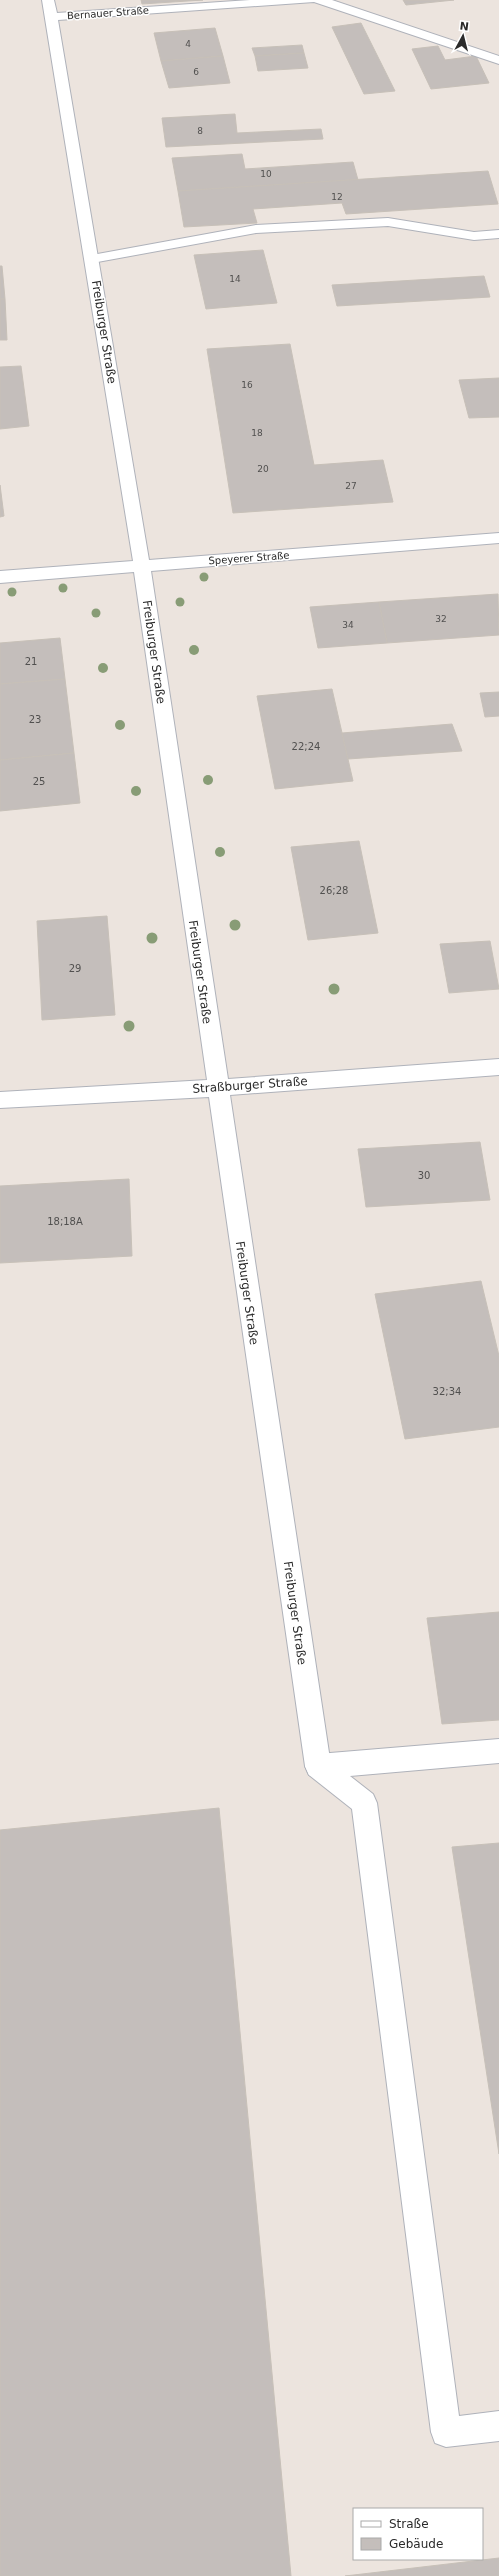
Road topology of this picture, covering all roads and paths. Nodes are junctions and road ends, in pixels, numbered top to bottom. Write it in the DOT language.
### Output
graph roads {
  1 [pos="48,0"];
  2 [pos="309,0"];
  3 [pos="319,0"];
  4 [pos="51,17"];
  5 [pos="499,60"];
  6 [pos="499,234"];
  7 [pos="92,259"];
  8 [pos="499,538"];
  9 [pos="142,566"];
  10 [pos="0,578"];
  11 [pos="499,1067"];
  12 [pos="217,1088"];
  13 [pos="0,1100"];
  14 [pos="499,1751"];
  15 [pos="318,1766"];
  16 [pos="499,2426"];
  1 -- 4 [label="street, Freiburger Straße"];
  2 -- 4 [label="street, Bernauer Straße"];
  3 -- 5 [label="street"];
  4 -- 7 [label="street, Freiburger Straße"];
  6 -- 7 [label="street"];
  7 -- 9 [label="street, Freiburger Straße"];
  8 -- 9 [label="street, Speyerer Straße"];
  9 -- 10 [label="street, Speyerer Straße"];
  9 -- 12 [label="street, Freiburger Straße"];
  11 -- 12 [label="street, Straßburger Straße"];
  12 -- 13 [label="street, Straßburger Straße"];
  12 -- 15 [label="street, Freiburger Straße"];
  14 -- 15 [label="street"];
  15 -- 16 [label="street"];
}
